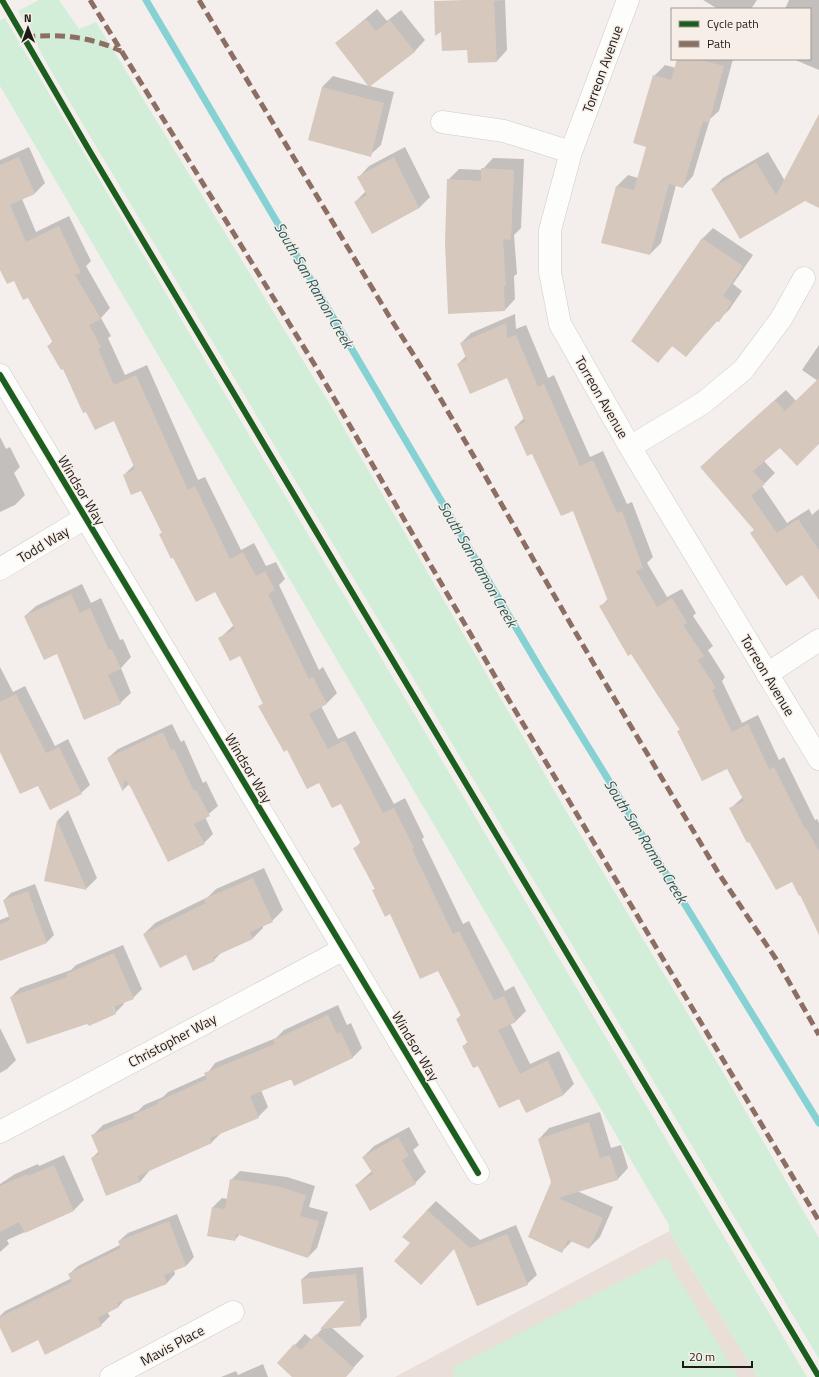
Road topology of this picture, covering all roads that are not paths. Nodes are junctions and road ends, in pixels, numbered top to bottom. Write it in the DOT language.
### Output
graph roads {
  1 [pos="628,0"];
  2 [pos="442,122"];
  3 [pos="571,152"];
  4 [pos="804,278"];
  5 [pos="0,374"];
  6 [pos="630,447"];
  7 [pos="85,518"];
  8 [pos="0,569"];
  9 [pos="819,640"];
  10 [pos="767,674"];
  11 [pos="819,759"];
  12 [pos="344,949"];
  13 [pos="0,1132"];
  14 [pos="478,1173"];
  15 [pos="233,1312"];
  16 [pos="111,1377"];
  1 -- 3 [label="street, Torreon Avenue"];
  2 -- 3 [label="street"];
  3 -- 6 [label="street, Torreon Avenue"];
  4 -- 6 [label="street"];
  5 -- 7 [label="street, Windsor Way"];
  6 -- 10 [label="street, Torreon Avenue"];
  7 -- 8 [label="street, Todd Way"];
  7 -- 12 [label="street, Windsor Way"];
  9 -- 10 [label="street"];
  10 -- 11 [label="street, Torreon Avenue"];
  12 -- 13 [label="street, Christopher Way"];
  12 -- 14 [label="street, Windsor Way"];
  15 -- 16 [label="street, Mavis Place"];
}
